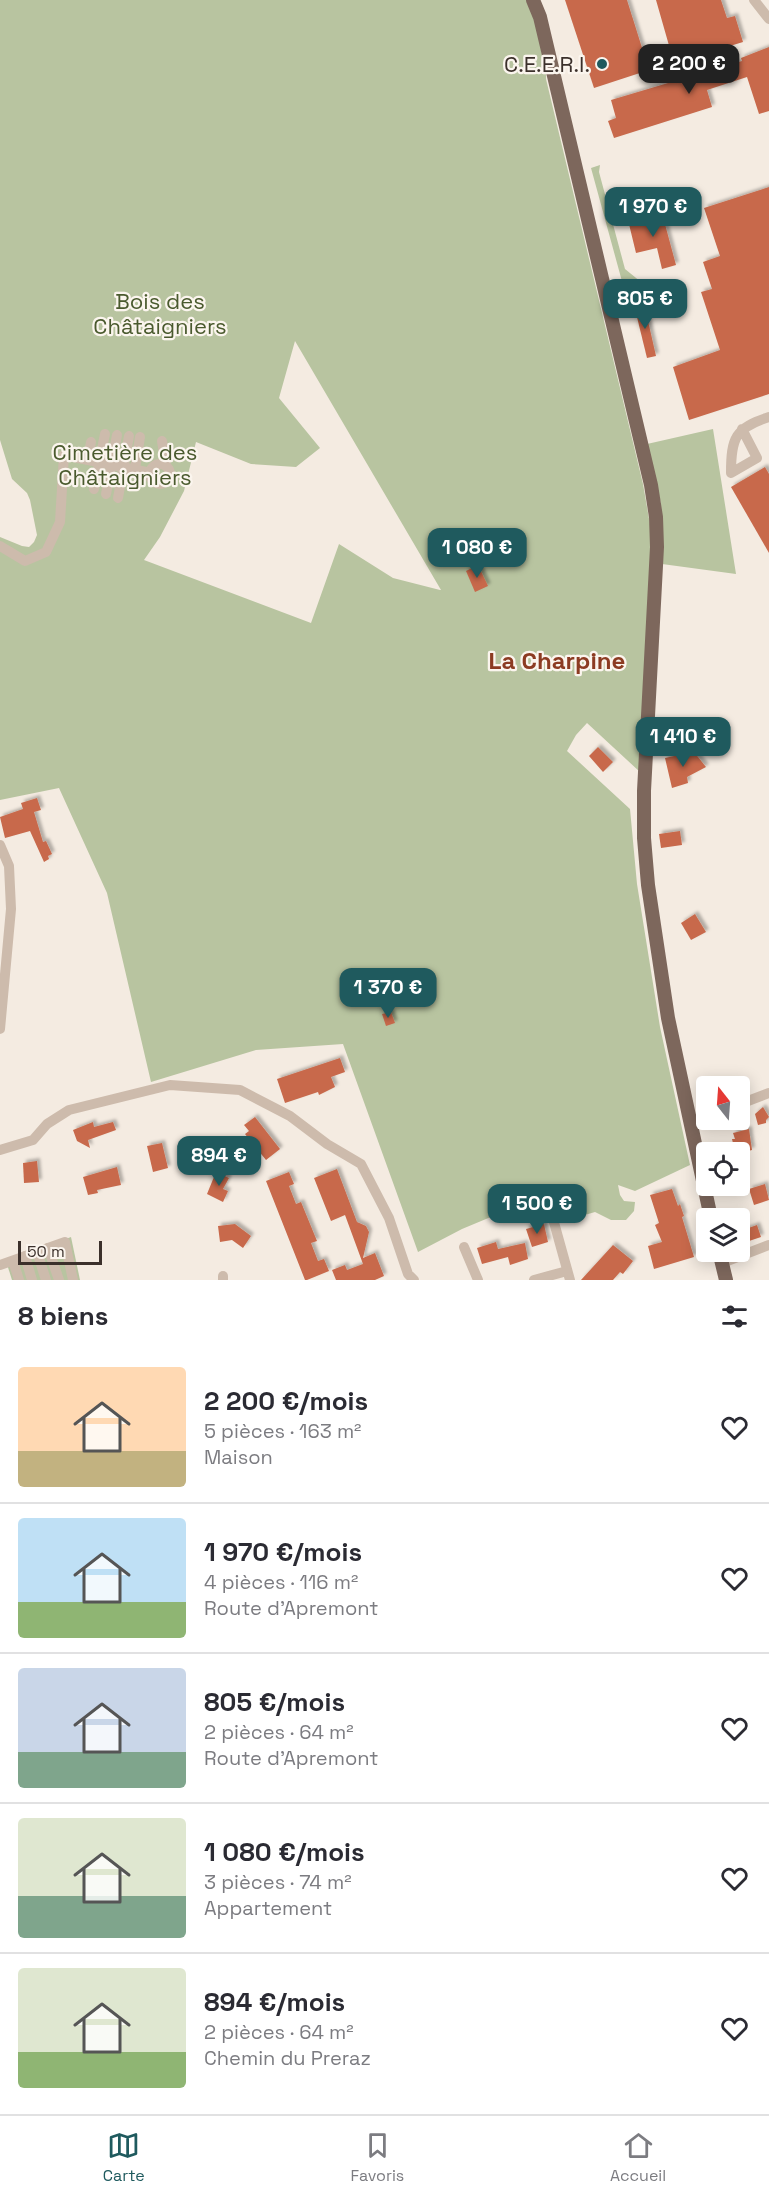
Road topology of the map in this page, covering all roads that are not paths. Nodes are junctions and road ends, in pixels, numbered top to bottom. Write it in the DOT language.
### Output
graph roads {
  1 [pos="533,0"];
  2 [pos="754,0"];
  3 [pos="769,19"];
  4 [pos="769,417"];
  5 [pos="742,429"];
  6 [pos="105,434"];
  7 [pos="162,441"];
  8 [pos="91,442"];
  9 [pos="88,459"];
  10 [pos="99,462"];
  11 [pos="112,464"];
  12 [pos="166,466"];
  13 [pos="129,468"];
  14 [pos="151,473"];
  15 [pos="94,489"];
  16 [pos="106,494"];
  17 [pos="118,498"];
  18 [pos="0,546"];
  19 [pos="0,845"];
  20 [pos="0,1029"];
  21 [pos="769,1093"];
  22 [pos="750,1100"];
  23 [pos="696,1120"];
  24 [pos="690,1122"];
  25 [pos="0,1150"];
  26 [pos="550,1208"];
  27 [pos="709,1208"];
  28 [pos="769,1245"];
  29 [pos="464,1247"];
  30 [pos="750,1250"];
  31 [pos="37,1252"];
  32 [pos="53,1254"];
  33 [pos="26,1256"];
  34 [pos="722,1262"];
  35 [pos="7,1263"];
  36 [pos="58,1273"];
  37 [pos="569,1275"];
  38 [pos="19,1280"];
  39 [pos="32,1280"];
  40 [pos="45,1280"];
  41 [pos="73,1280"];
  42 [pos="414,1280"];
  43 [pos="478,1280"];
  44 [pos="534,1280"];
  45 [pos="726,1280"];
  1 -- 24 [label="main road"];
  2 -- 3 [label="street"];
  4 -- 5 [label="street"];
  6 -- 10 [label="street"];
  7 -- 12 [label="street"];
  8 -- 9 [label="street"];
  9 -- 10 [label="street"];
  9 -- 18 [label="street"];
  10 -- 11 [label="street"];
  10 -- 15 [label="street"];
  11 -- 13 [label="street"];
  11 -- 13 [label="street"];
  11 -- 16 [label="street"];
  12 -- 14 [label="street"];
  12 -- 14 [label="street"];
  13 -- 14 [label="street"];
  13 -- 17 [label="street"];
  19 -- 20 [label="street"];
  21 -- 22 [label="street"];
  23 -- 24 [label="street"];
  24 -- 27 [label="main road"];
  25 -- 42 [label="street"];
  26 -- 37 [label="street"];
  28 -- 30 [label="street"];
  29 -- 43 [label="street"];
  31 -- 32 [label="street"];
  31 -- 33 [label="street"];
  31 -- 40 [label="street"];
  32 -- 36 [label="street"];
  32 -- 41 [label="street"];
  33 -- 35 [label="street"];
  33 -- 39 [label="street"];
  34 -- 45 [label="main road"];
  35 -- 38 [label="street"];
  37 -- 44 [label="street"];
}
